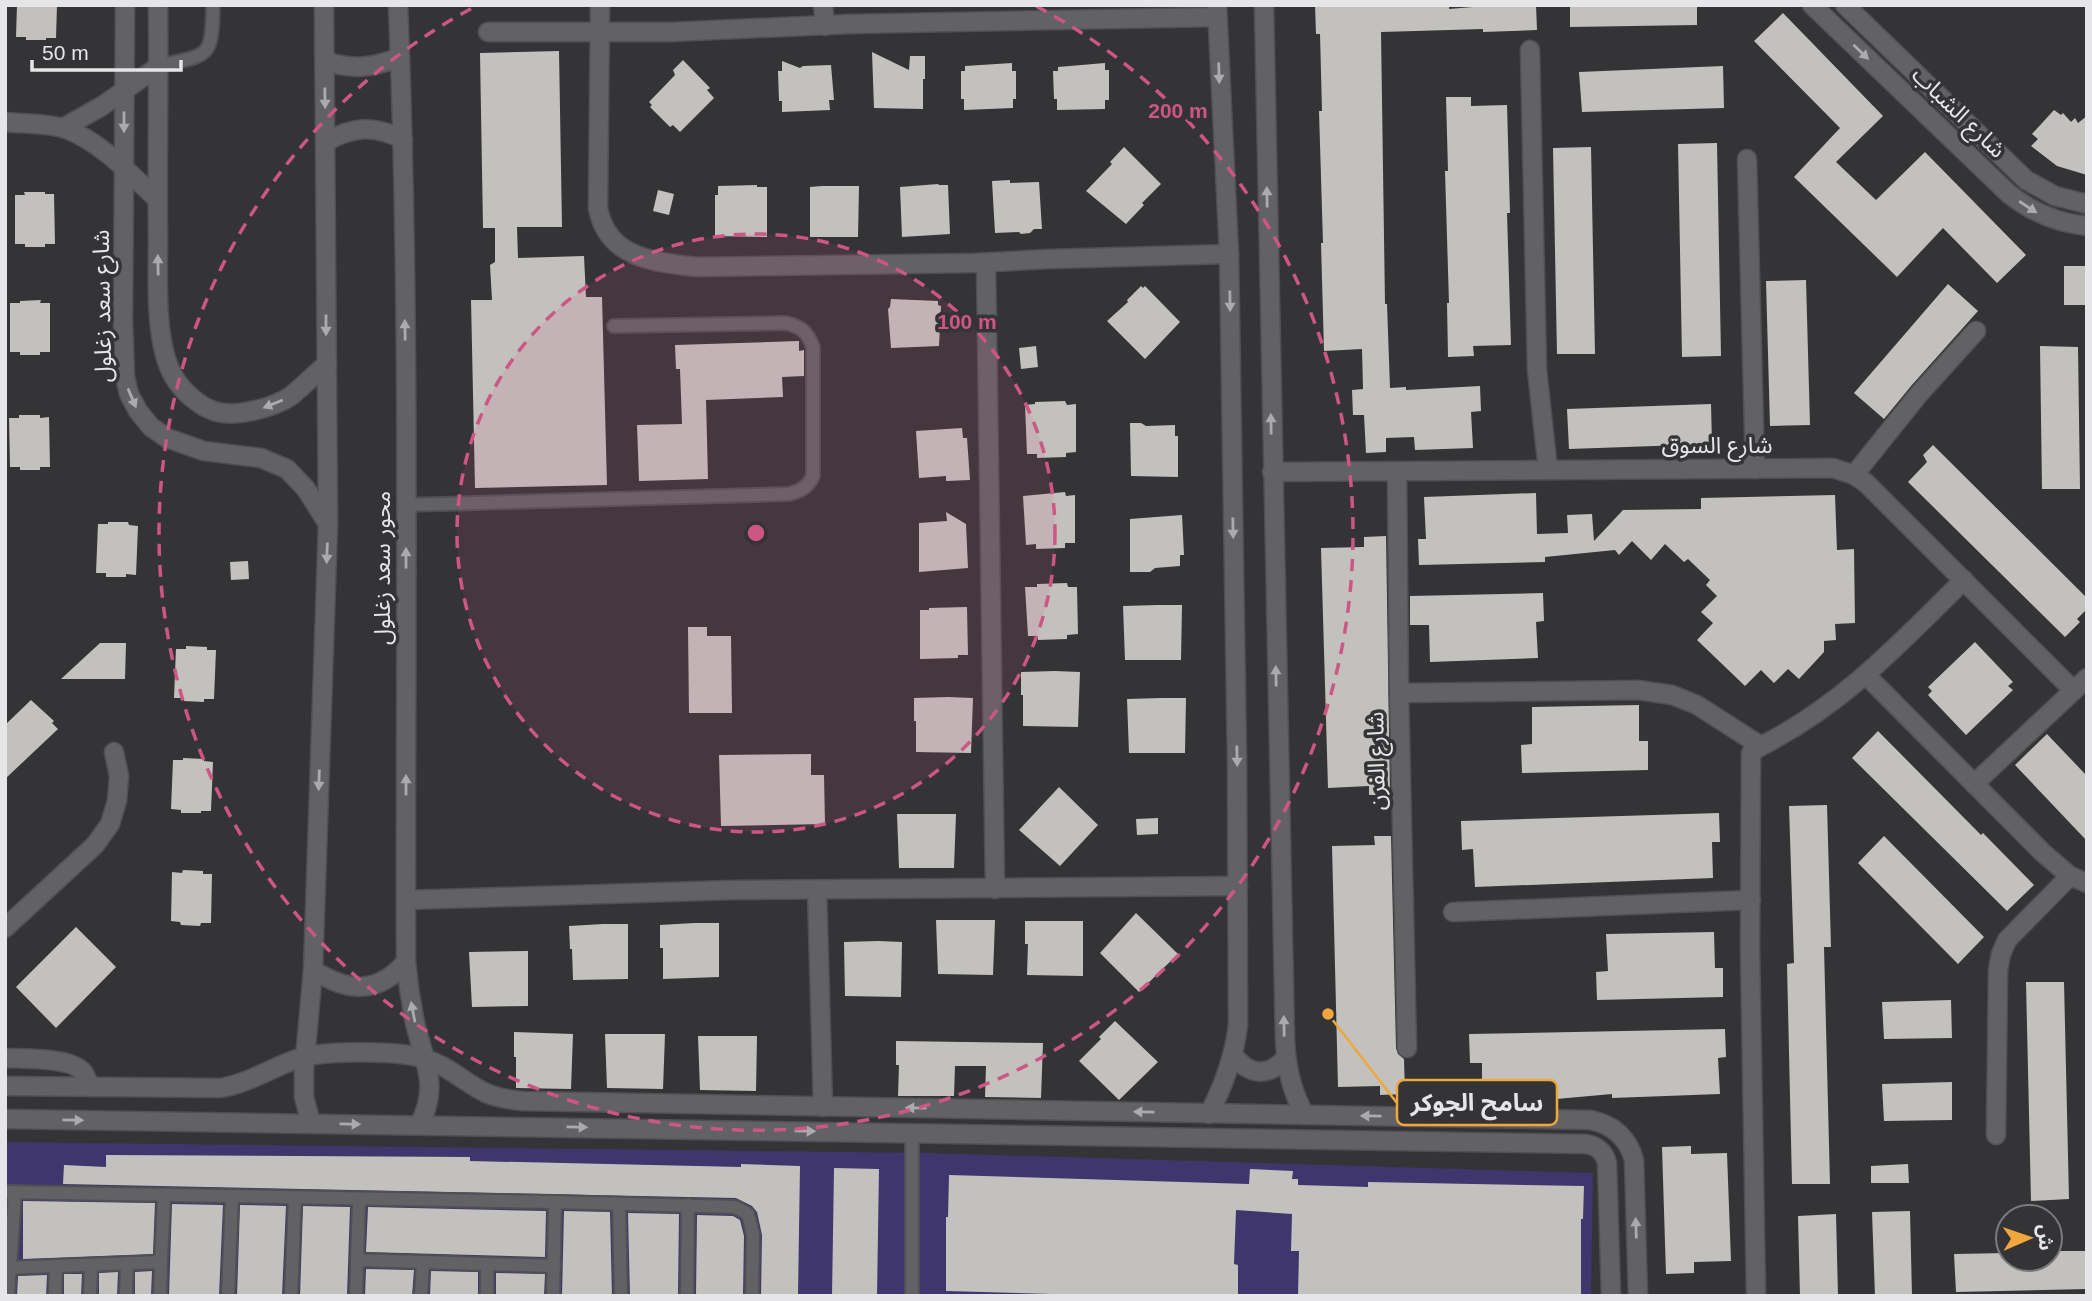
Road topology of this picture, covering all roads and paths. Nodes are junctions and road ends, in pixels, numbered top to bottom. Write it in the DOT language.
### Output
graph roads {
  1 [pos="125,5"];
  2 [pos="158,5"];
  3 [pos="213,5"];
  4 [pos="324,5"];
  5 [pos="398,5"];
  6 [pos="600,5"];
  7 [pos="823,5"];
  8 [pos="1264,5"];
  9 [pos="1812,5"];
  10 [pos="1845,5"];
  11 [pos="1217,11"];
  12 [pos="825,26"];
  13 [pos="488,32"];
  14 [pos="599,33"];
  15 [pos="1530,50"];
  16 [pos="400,57"];
  17 [pos="325,61"];
  18 [pos="159,66"];
  19 [pos="124,90"];
  20 [pos="5,122"];
  21 [pos="63,128"];
  22 [pos="403,139"];
  23 [pos="326,142"];
  24 [pos="1747,159"];
  25 [pos="125,170"];
  26 [pos="157,200"];
  27 [pos="2087,204"];
  28 [pos="2087,226"];
  29 [pos="1229,254"];
  30 [pos="986,263"];
  31 [pos="614,327"];
  32 [pos="1976,331"];
  33 [pos="327,364"];
  34 [pos="1755,469"];
  35 [pos="1548,470"];
  36 [pos="1272,472"];
  37 [pos="1397,472"];
  38 [pos="1854,475"];
  39 [pos="406,505"];
  40 [pos="328,524"];
  41 [pos="1964,580"];
  42 [pos="1866,676"];
  43 [pos="2087,678"];
  44 [pos="2073,690"];
  45 [pos="1399,693"];
  46 [pos="1761,746"];
  47 [pos="114,752"];
  48 [pos="1974,784"];
  49 [pos="2070,876"];
  50 [pos="2087,883"];
  51 [pos="1238,886"];
  52 [pos="995,889"];
  53 [pos="817,890"];
  54 [pos="406,900"];
  55 [pos="1751,900"];
  56 [pos="1452,912"];
  57 [pos="5,928"];
  58 [pos="406,962"];
  59 [pos="313,970"];
  60 [pos="1407,1048"];
  61 [pos="1234,1056"];
  62 [pos="305,1057"];
  63 [pos="5,1058"];
  64 [pos="424,1058"];
  65 [pos="1286,1058"];
  66 [pos="5,1086"];
  67 [pos="90,1087"];
  68 [pos="824,1107"];
  69 [pos="1209,1114"];
  70 [pos="1305,1115"];
  71 [pos="5,1119"];
  72 [pos="311,1123"];
  73 [pos="419,1125"];
  74 [pos="912,1133"];
  75 [pos="1996,1135"];
  76 [pos="10,1192"];
  77 [pos="164,1196"];
  78 [pos="232,1197"];
  79 [pos="295,1199"];
  80 [pos="359,1200"];
  81 [pos="555,1202"];
  82 [pos="619,1204"];
  83 [pos="688,1205"];
  84 [pos="357,1260"];
  85 [pos="161,1262"];
  86 [pos="423,1262"];
  87 [pos="127,1263"];
  88 [pos="487,1264"];
  89 [pos="91,1265"];
  90 [pos="56,1266"];
  91 [pos="554,1266"];
  92 [pos="8,1268"];
  93 [pos="1641,1292"];
  94 [pos="8,1296"];
  95 [pos="55,1296"];
  96 [pos="90,1296"];
  97 [pos="126,1296"];
  98 [pos="160,1296"];
  99 [pos="228,1296"];
  100 [pos="291,1296"];
  101 [pos="356,1296"];
  102 [pos="422,1296"];
  103 [pos="486,1296"];
  104 [pos="553,1296"];
  105 [pos="621,1296"];
  106 [pos="687,1296"];
  107 [pos="752,1296"];
  108 [pos="912,1296"];
  109 [pos="1611,1296"];
  110 [pos="1756,1296"];
  1 -- 19 [label="street, شارع سعد زغلول"];
  2 -- 18 [label="street"];
  3 -- 18 [label="lane"];
  4 -- 17 [label="street"];
  5 -- 16 [label="street, محور سعد زغلول"];
  6 -- 14 [label="street"];
  7 -- 12 [label="street"];
  36 -- 8 [label="street, one-way"];
  9 -- 28 [label="street, شارع الشباب, one-way"];
  10 -- 27 [label="street, شارع الشباب"];
  11 -- 12 [label="street"];
  11 -- 29 [label="street, one-way"];
  12 -- 14 [label="street"];
  13 -- 14 [label="street"];
  14 -- 30 [label="street"];
  15 -- 35 [label="street"];
  16 -- 17 [label="street"];
  16 -- 22 [label="street, محور سعد زغلول"];
  17 -- 23 [label="street, one-way"];
  18 -- 19 [label="street"];
  18 -- 26 [label="street"];
  19 -- 21 [label="street"];
  19 -- 25 [label="street, شارع سعد زغلول, one-way"];
  20 -- 21 [label="street"];
  21 -- 25 [label="street"];
  22 -- 23 [label="street"];
  39 -- 22 [label="street, محور سعد زغلول, one-way"];
  23 -- 33 [label="street, one-way"];
  24 -- 34 [label="street"];
  25 -- 26 [label="street"];
  25 -- 40 [label="street, شارع سعد زغلول, one-way"];
  33 -- 26 [label="street, one-way"];
  29 -- 30 [label="street"];
  29 -- 51 [label="street, one-way"];
  30 -- 52 [label="street"];
  31 -- 39 [label="lane"];
  32 -- 38 [label="street"];
  33 -- 40 [label="street"];
  34 -- 35 [label="street, شارع السوق"];
  34 -- 38 [label="street, شارع السوق"];
  35 -- 37 [label="street, شارع السوق"];
  36 -- 37 [label="street, شارع السوق"];
  65 -- 36 [label="street, one-way"];
  37 -- 45 [label="street, شارع الفرن"];
  38 -- 41 [label="street, شارع السوق"];
  54 -- 39 [label="street, محور سعد زغلول, one-way"];
  40 -- 59 [label="street, one-way"];
  41 -- 42 [label="street"];
  41 -- 44 [label="street, شارع السوق"];
  42 -- 46 [label="street"];
  42 -- 48 [label="street"];
  43 -- 44 [label="street"];
  44 -- 48 [label="street"];
  45 -- 46 [label="street"];
  45 -- 60 [label="street, شارع الفرن"];
  46 -- 55 [label="street"];
  47 -- 57 [label="street"];
  48 -- 49 [label="street"];
  49 -- 50 [label="street"];
  49 -- 75 [label="street"];
  51 -- 52 [label="street"];
  51 -- 61 [label="street"];
  52 -- 53 [label="street"];
  53 -- 54 [label="street"];
  53 -- 68 [label="street"];
  54 -- 58 [label="street, محور سعد زغلول"];
  55 -- 56 [label="street"];
  55 -- 110 [label="street"];
  58 -- 59 [label="street"];
  64 -- 58 [label="street, محور سعد زغلول, one-way"];
  59 -- 62 [label="street"];
  61 -- 65 [label="street"];
  61 -- 69 [label="street"];
  62 -- 64 [label="street"];
  62 -- 67 [label="street"];
  62 -- 72 [label="street"];
  63 -- 67 [label="street"];
  64 -- 68 [label="street"];
  64 -- 73 [label="street, محور سعد زغلول"];
  65 -- 70 [label="street"];
  66 -- 67 [label="street"];
  69 -- 68 [label="street, one-way"];
  69 -- 70 [label="street"];
  93 -- 70 [label="street, one-way"];
  71 -- 72 [label="street, one-way"];
  72 -- 73 [label="street, one-way"];
  73 -- 74 [label="street, one-way"];
  74 -- 108 [label="lane"];
  74 -- 109 [label="street"];
  76 -- 77 [label="lane"];
  76 -- 92 [label="lane"];
  77 -- 78 [label="lane"];
  77 -- 85 [label="lane"];
  78 -- 79 [label="lane"];
  78 -- 99 [label="lane"];
  79 -- 80 [label="lane"];
  79 -- 100 [label="lane"];
  80 -- 81 [label="lane"];
  80 -- 84 [label="lane"];
  81 -- 82 [label="lane"];
  81 -- 91 [label="lane"];
  82 -- 83 [label="lane"];
  82 -- 105 [label="lane"];
  83 -- 106 [label="lane"];
  83 -- 107 [label="lane"];
  84 -- 86 [label="lane"];
  84 -- 101 [label="lane"];
  85 -- 87 [label="lane"];
  85 -- 98 [label="lane"];
  86 -- 88 [label="lane"];
  86 -- 102 [label="lane"];
  87 -- 89 [label="lane"];
  87 -- 97 [label="lane"];
  88 -- 91 [label="lane"];
  88 -- 103 [label="lane"];
  89 -- 90 [label="lane"];
  89 -- 96 [label="lane"];
  90 -- 92 [label="lane"];
  90 -- 95 [label="lane"];
  91 -- 104 [label="lane"];
  92 -- 94 [label="lane"];
}
